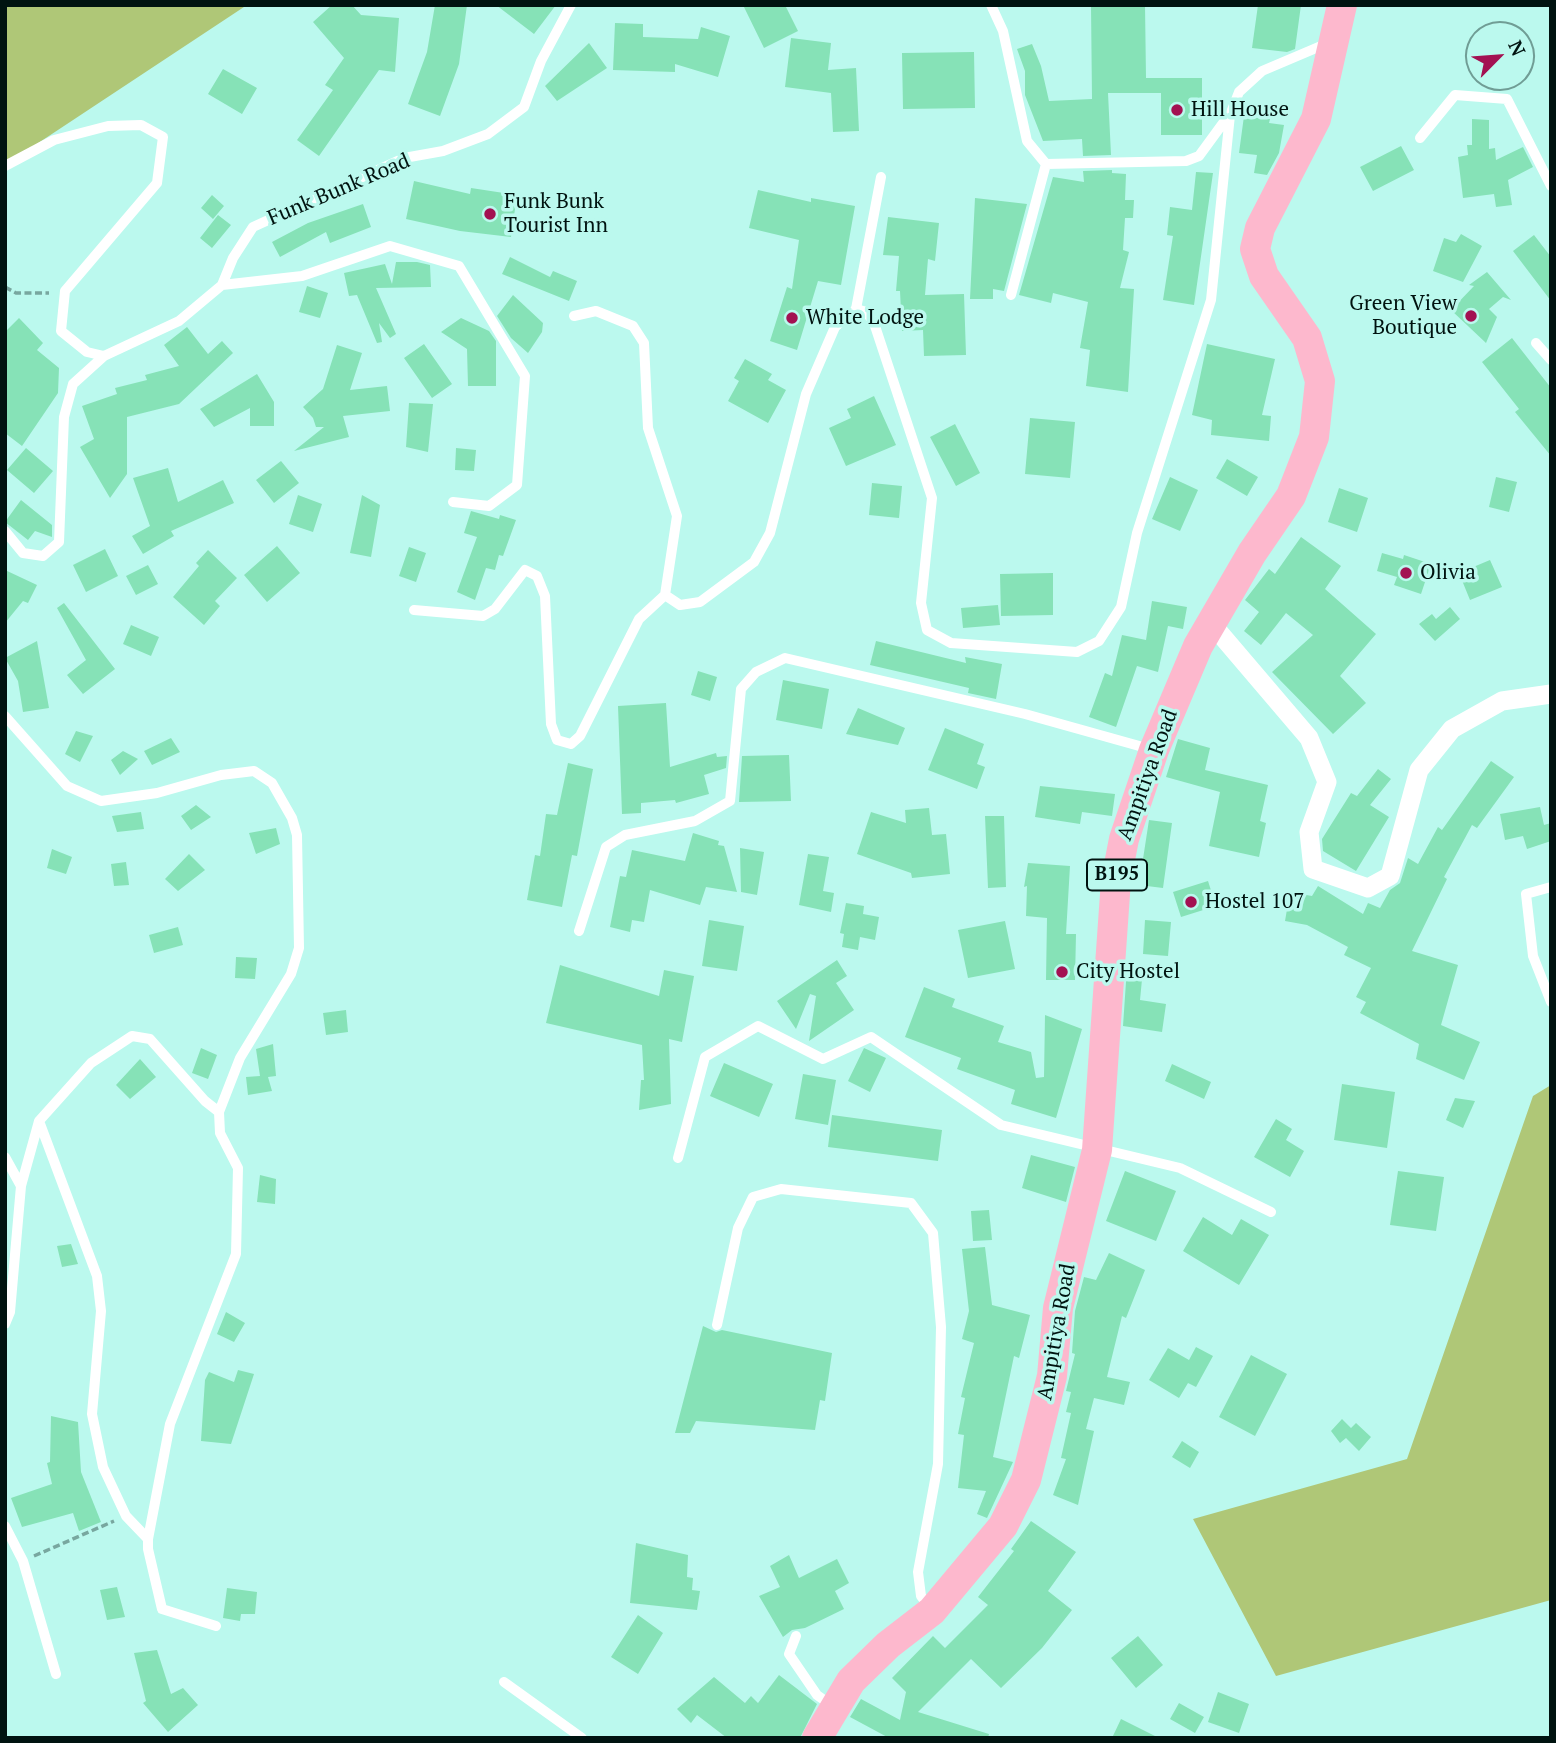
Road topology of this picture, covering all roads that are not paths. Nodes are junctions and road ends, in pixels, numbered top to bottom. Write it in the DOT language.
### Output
graph roads {
  1 [pos="571,5"];
  2 [pos="991,5"];
  3 [pos="1342,5"];
  4 [pos="1334,40"];
  5 [pos="1230,115"];
  6 [pos="1420,138"];
  7 [pos="1046,164"];
  8 [pos="5,166"];
  9 [pos="881,177"];
  10 [pos="1551,186"];
  11 [pos="222,285"];
  12 [pos="1012,295"];
  13 [pos="856,309"];
  14 [pos="574,316"];
  15 [pos="1536,343"];
  16 [pos="104,356"];
  17 [pos="1551,360"];
  18 [pos="453,502"];
  19 [pos="5,531"];
  20 [pos="665,595"];
  21 [pos="414,610"];
  22 [pos="1211,623"];
  23 [pos="1551,694"];
  24 [pos="5,716"];
  25 [pos="1154,750"];
  26 [pos="1551,887"];
  27 [pos="579,931"];
  28 [pos="1551,1002"];
  29 [pos="219,1111"];
  30 [pos="39,1121"];
  31 [pos="1097,1150"];
  32 [pos="5,1157"];
  33 [pos="678,1158"];
  34 [pos="21,1186"];
  35 [pos="1270,1212"];
  36 [pos="5,1324"];
  37 [pos="717,1325"];
  38 [pos="5,1526"];
  39 [pos="148,1539"];
  40 [pos="932,1611"];
  41 [pos="216,1626"];
  42 [pos="796,1636"];
  43 [pos="56,1674"];
  44 [pos="504,1682"];
  45 [pos="835,1708"];
  46 [pos="582,1738"];
  47 [pos="817,1738"];
  1 -- 11 [label="lane, Funk Bunk Road"];
  2 -- 7 [label="lane"];
  3 -- 4 [label="main road, Ampitiya Road / B195"];
  4 -- 5 [label="lane"];
  4 -- 22 [label="main road, Ampitiya Road / B195"];
  5 -- 7 [label="lane"];
  5 -- 13 [label="lane"];
  6 -- 10 [label="lane"];
  7 -- 12 [label="lane"];
  8 -- 16 [label="lane"];
  9 -- 13 [label="lane"];
  11 -- 16 [label="lane, Funk Bunk Road"];
  11 -- 18 [label="lane"];
  13 -- 20 [label="lane"];
  14 -- 20 [label="lane"];
  15 -- 17 [label="lane"];
  16 -- 19 [label="lane, Funk Bunk Road"];
  20 -- 21 [label="lane"];
  22 -- 23 [label="street"];
  22 -- 25 [label="main road, Ampitiya Road / B195"];
  24 -- 29 [label="lane"];
  25 -- 27 [label="lane"];
  25 -- 31 [label="main road, Ampitiya Road / B195"];
  26 -- 28 [label="lane"];
  29 -- 30 [label="lane"];
  29 -- 39 [label="lane"];
  30 -- 34 [label="lane"];
  30 -- 39 [label="lane"];
  31 -- 33 [label="lane"];
  31 -- 35 [label="lane"];
  31 -- 40 [label="main road, Ampitiya Road / B195"];
  32 -- 34 [label="lane"];
  34 -- 36 [label="lane"];
  37 -- 40 [label="lane"];
  38 -- 43 [label="lane"];
  39 -- 41 [label="lane"];
  40 -- 45 [label="main road, Ampitiya Road / B195"];
  42 -- 45 [label="lane"];
  44 -- 46 [label="lane"];
  45 -- 47 [label="main road, Ampitiya Road / B195"];
}
